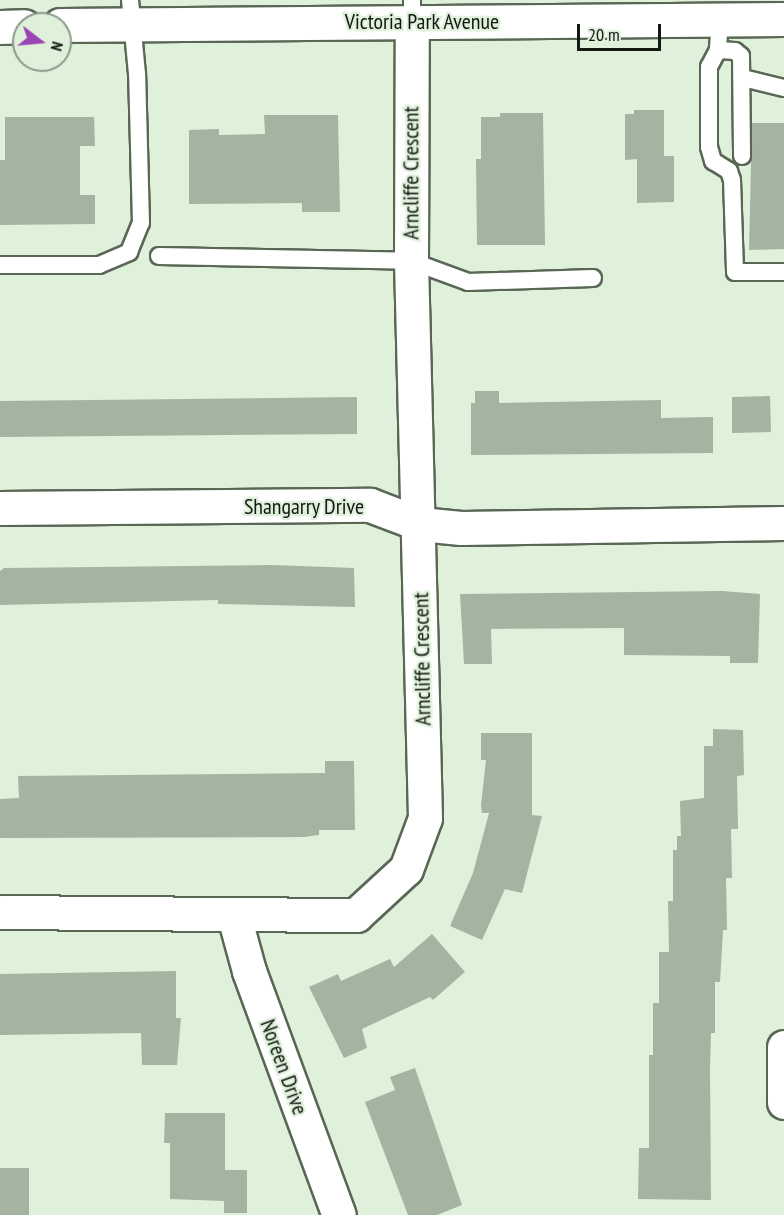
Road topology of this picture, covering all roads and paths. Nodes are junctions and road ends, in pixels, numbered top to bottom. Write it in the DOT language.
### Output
graph roads {
  1 [pos="412,11"];
  2 [pos="132,12"];
  3 [pos="784,19"];
  4 [pos="727,22"];
  5 [pos="72,24"];
  6 [pos="743,78"];
  7 [pos="784,88"];
  8 [pos="742,156"];
  9 [pos="159,256"];
  10 [pos="411,261"];
  11 [pos="0,265"];
  12 [pos="784,272"];
  13 [pos="593,278"];
  14 [pos="0,508"];
  15 [pos="784,523"];
  16 [pos="420,524"];
  17 [pos="0,912"];
  18 [pos="234,916"];
  19 [pos="784,1047"];
  20 [pos="784,1102"];
  21 [pos="339,1215"];
  1 -- 2 [label="street, Victoria Park Avenue"];
  1 -- 4 [label="street, Victoria Park Avenue"];
  1 -- 10 [label="street, Arncliffe Crescent"];
  2 -- 5 [label="street, Victoria Park Avenue"];
  2 -- 11 [label="lane"];
  3 -- 4 [label="street, Victoria Park Avenue"];
  4 -- 6 [label="lane"];
  4 -- 12 [label="lane"];
  6 -- 7 [label="lane"];
  6 -- 8 [label="lane"];
  9 -- 10 [label="lane"];
  10 -- 13 [label="lane"];
  10 -- 16 [label="street, Arncliffe Crescent"];
  14 -- 16 [label="street, Shangarry Drive"];
  15 -- 16 [label="street, Shangarry Drive"];
  16 -- 18 [label="street, Arncliffe Crescent"];
  17 -- 18 [label="street, Arncliffe Crescent"];
  18 -- 21 [label="street, Noreen Drive"];
  19 -- 20 [label="street"];
}
